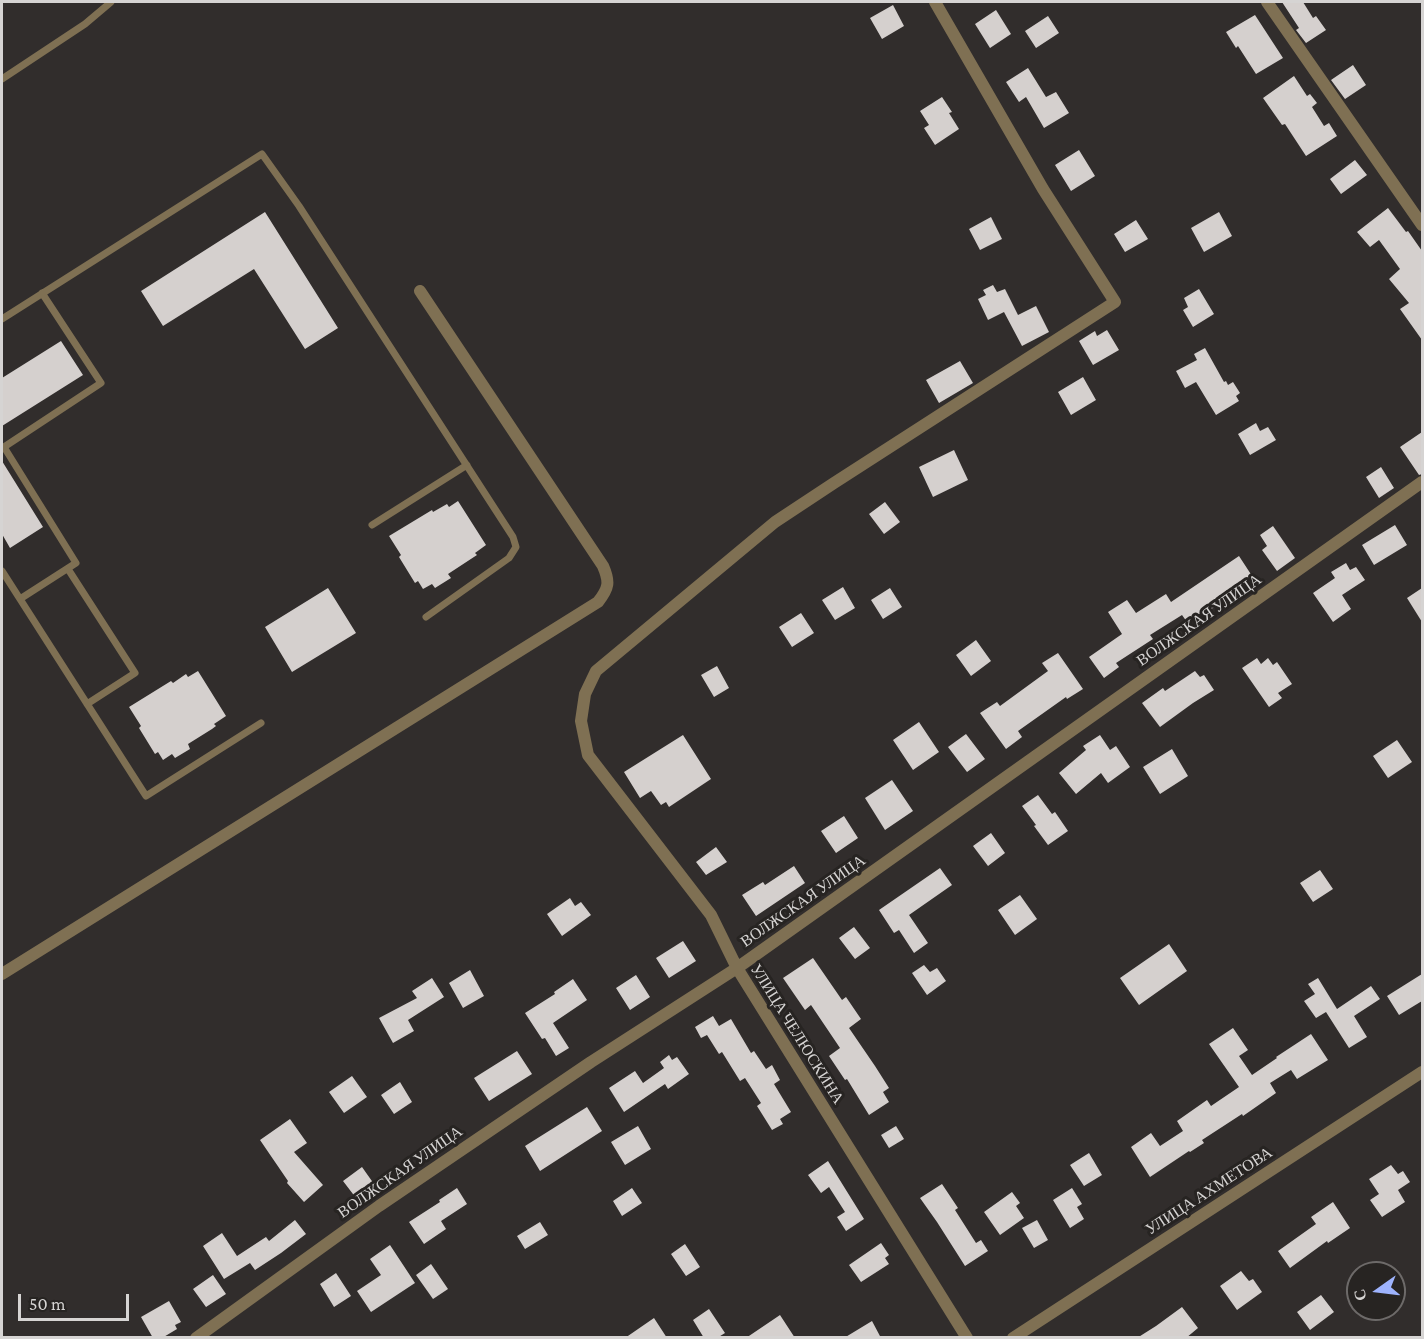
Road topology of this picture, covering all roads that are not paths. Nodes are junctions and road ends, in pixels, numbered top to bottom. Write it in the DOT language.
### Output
graph roads {
  1 [pos="111,2"];
  2 [pos="935,2"];
  3 [pos="1267,2"];
  4 [pos="2,79"];
  5 [pos="1422,225"];
  6 [pos="420,291"];
  7 [pos="42,293"];
  8 [pos="2,319"];
  9 [pos="467,465"];
  10 [pos="1422,482"];
  11 [pos="372,525"];
  12 [pos="68,569"];
  13 [pos="2,571"];
  14 [pos="20,599"];
  15 [pos="426,617"];
  16 [pos="87,704"];
  17 [pos="261,723"];
  18 [pos="737,968"];
  19 [pos="2,974"];
  20 [pos="1422,1072"];
  21 [pos="196,1338"];
  22 [pos="967,1338"];
  23 [pos="1013,1338"];
  1 -- 4 [label="lane"];
  2 -- 18 [label="street, УЛИЦА ЧЕЛЮСКИНА"];
  3 -- 5 [label="street"];
  6 -- 19 [label="street"];
  7 -- 8 [label="lane"];
  7 -- 9 [label="lane"];
  7 -- 14 [label="lane"];
  9 -- 11 [label="lane"];
  9 -- 15 [label="lane"];
  10 -- 18 [label="street, ВОЛЖСКАЯ УЛИЦА"];
  12 -- 16 [label="lane"];
  13 -- 14 [label="lane"];
  14 -- 16 [label="lane"];
  16 -- 17 [label="lane"];
  18 -- 21 [label="street, ВОЛЖСКАЯ УЛИЦА"];
  18 -- 22 [label="street, УЛИЦА ЧЕЛЮСКИНА"];
  20 -- 23 [label="street, УЛИЦА АХМЕТОВА"];
}
